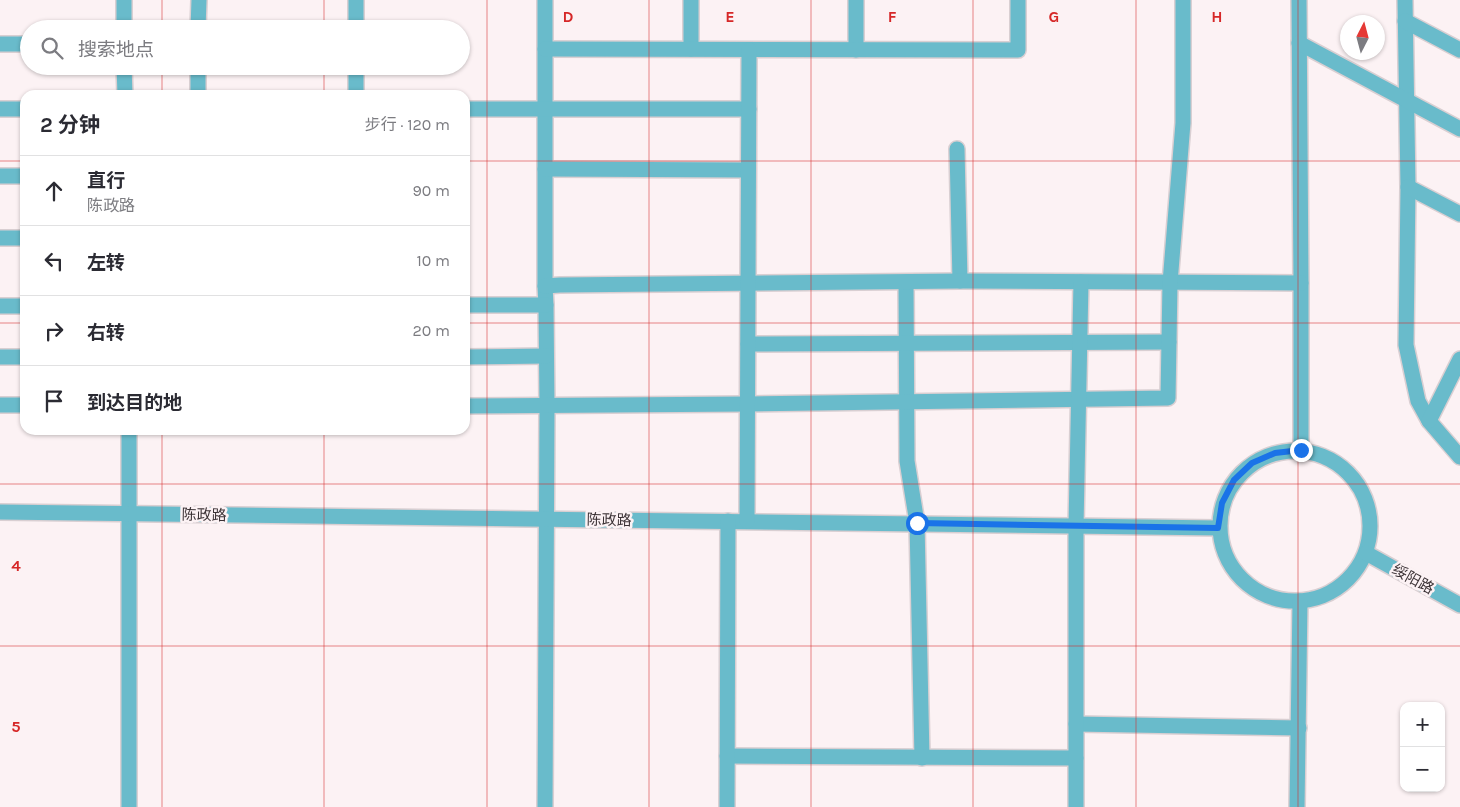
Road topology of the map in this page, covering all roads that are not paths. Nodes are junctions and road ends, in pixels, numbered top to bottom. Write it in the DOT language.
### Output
graph roads {
  1 [pos="124,0"];
  2 [pos="199,0"];
  3 [pos="356,0"];
  4 [pos="545,0"];
  5 [pos="691,0"];
  6 [pos="856,0"];
  7 [pos="1018,0"];
  8 [pos="1183,0"];
  9 [pos="1299,0"];
  10 [pos="1405,0"];
  11 [pos="124,20"];
  12 [pos="198,20"];
  13 [pos="356,20"];
  14 [pos="1405,21"];
  15 [pos="1298,43"];
  16 [pos="0,44"];
  17 [pos="20,44"];
  18 [pos="545,49"];
  19 [pos="691,49"];
  20 [pos="749,50"];
  21 [pos="856,50"];
  22 [pos="1460,50"];
  23 [pos="124,75"];
  24 [pos="198,75"];
  25 [pos="356,75"];
  26 [pos="125,90"];
  27 [pos="198,90"];
  28 [pos="356,90"];
  29 [pos="1406,101"];
  30 [pos="545,108"];
  31 [pos="0,109"];
  32 [pos="20,109"];
  33 [pos="470,109"];
  34 [pos="749,109"];
  35 [pos="1460,129"];
  36 [pos="957,149"];
  37 [pos="545,169"];
  38 [pos="748,170"];
  39 [pos="0,176"];
  40 [pos="20,176"];
  41 [pos="1408,187"];
  42 [pos="1460,214"];
  43 [pos="0,238"];
  44 [pos="20,238"];
  45 [pos="960,281"];
  46 [pos="906,282"];
  47 [pos="1082,282"];
  48 [pos="748,283"];
  49 [pos="1170,283"];
  50 [pos="1301,283"];
  51 [pos="545,286"];
  52 [pos="470,305"];
  53 [pos="546,305"];
  54 [pos="0,306"];
  55 [pos="20,306"];
  56 [pos="1169,342"];
  57 [pos="906,343"];
  58 [pos="1080,343"];
  59 [pos="748,344"];
  60 [pos="546,356"];
  61 [pos="0,357"];
  62 [pos="20,357"];
  63 [pos="470,357"];
  64 [pos="1460,359"];
  65 [pos="1079,400"];
  66 [pos="906,402"];
  67 [pos="748,404"];
  68 [pos="0,405"];
  69 [pos="20,405"];
  70 [pos="470,406"];
  71 [pos="546,407"];
  72 [pos="1429,421"];
  73 [pos="129,435"];
  74 [pos="1301,450"];
  75 [pos="1460,457"];
  76 [pos="0,512"];
  77 [pos="130,514"];
  78 [pos="546,519"];
  79 [pos="728,521"];
  80 [pos="747,522"];
  81 [pos="917,523"];
  82 [pos="1076,526"];
  83 [pos="1218,528"];
  84 [pos="1366,552"];
  85 [pos="1300,601"];
  86 [pos="1460,605"];
  87 [pos="1076,724"];
  88 [pos="1299,728"];
  89 [pos="727,756"];
  90 [pos="922,758"];
  91 [pos="1076,758"];
  92 [pos="129,807"];
  93 [pos="545,807"];
  94 [pos="727,807"];
  95 [pos="1076,807"];
  96 [pos="1298,807"];
  1 -- 11 [label="street"];
  2 -- 12 [label="street"];
  3 -- 13 [label="street"];
  4 -- 18 [label="street"];
  5 -- 19 [label="street"];
  6 -- 21 [label="street"];
  7 -- 21 [label="street"];
  8 -- 49 [label="street"];
  9 -- 15 [label="street"];
  10 -- 14 [label="street"];
  14 -- 22 [label="street"];
  14 -- 29 [label="street"];
  15 -- 29 [label="street"];
  15 -- 50 [label="street"];
  16 -- 17 [label="street"];
  18 -- 19 [label="street"];
  18 -- 30 [label="street"];
  19 -- 20 [label="street"];
  20 -- 21 [label="street"];
  20 -- 34 [label="street"];
  23 -- 26 [label="street"];
  24 -- 27 [label="street"];
  25 -- 28 [label="street"];
  29 -- 35 [label="street"];
  29 -- 41 [label="street"];
  30 -- 33 [label="street"];
  30 -- 34 [label="street"];
  30 -- 37 [label="street"];
  31 -- 32 [label="street"];
  34 -- 38 [label="street"];
  36 -- 45 [label="street"];
  37 -- 38 [label="street"];
  37 -- 51 [label="street"];
  38 -- 48 [label="street"];
  39 -- 40 [label="street"];
  41 -- 42 [label="street"];
  41 -- 72 [label="street"];
  43 -- 44 [label="street"];
  45 -- 46 [label="street"];
  45 -- 47 [label="street"];
  46 -- 48 [label="street"];
  46 -- 57 [label="street"];
  47 -- 49 [label="street"];
  47 -- 58 [label="street"];
  48 -- 51 [label="street"];
  48 -- 59 [label="street"];
  49 -- 50 [label="street"];
  49 -- 56 [label="street"];
  50 -- 74 [label="street"];
  51 -- 53 [label="street"];
  52 -- 53 [label="street"];
  53 -- 60 [label="street"];
  54 -- 55 [label="street"];
  56 -- 58 [label="street"];
  56 -- 65 [label="street"];
  57 -- 58 [label="street"];
  57 -- 59 [label="street"];
  57 -- 66 [label="street"];
  58 -- 65 [label="street"];
  59 -- 67 [label="street"];
  60 -- 63 [label="street"];
  60 -- 71 [label="street"];
  61 -- 62 [label="street"];
  64 -- 72 [label="street"];
  65 -- 66 [label="street"];
  65 -- 82 [label="street"];
  66 -- 67 [label="street"];
  66 -- 81 [label="street"];
  67 -- 71 [label="street"];
  67 -- 80 [label="street"];
  68 -- 69 [label="street"];
  70 -- 71 [label="street"];
  71 -- 78 [label="street"];
  72 -- 75 [label="street"];
  73 -- 77 [label="street"];
  74 -- 83 [label="street"];
  74 -- 84 [label="street"];
  76 -- 77 [label="street, 陈政路"];
  77 -- 78 [label="street, 陈政路"];
  77 -- 92 [label="street"];
  78 -- 79 [label="street, 陈政路"];
  78 -- 93 [label="street"];
  79 -- 80 [label="street, 陈政路"];
  79 -- 89 [label="street"];
  80 -- 81 [label="street, 陈政路"];
  81 -- 82 [label="street, 陈政路"];
  81 -- 90 [label="street"];
  82 -- 83 [label="street, 陈政路"];
  82 -- 87 [label="street"];
  83 -- 85 [label="street"];
  84 -- 85 [label="street"];
  84 -- 86 [label="street, 绥阳路"];
  85 -- 88 [label="street"];
  87 -- 88 [label="street"];
  87 -- 91 [label="street"];
  88 -- 96 [label="street"];
  89 -- 90 [label="street"];
  89 -- 94 [label="street"];
  90 -- 91 [label="street"];
  91 -- 95 [label="street"];
}
